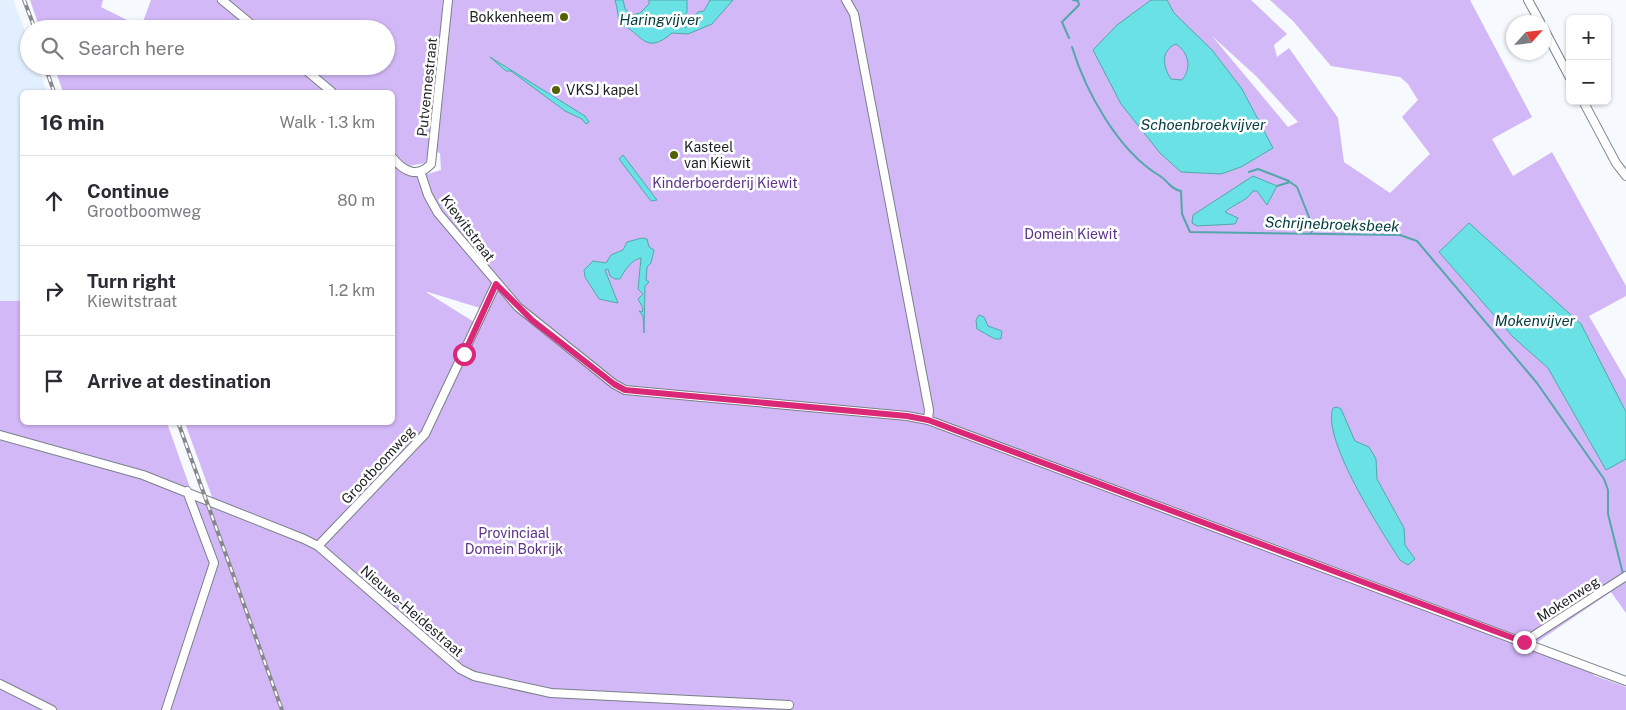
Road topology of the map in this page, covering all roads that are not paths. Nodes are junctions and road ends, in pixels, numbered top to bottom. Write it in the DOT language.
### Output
graph roads {
  1 [pos="222,0"];
  2 [pos="448,0"];
  3 [pos="846,0"];
  4 [pos="1528,0"];
  5 [pos="1536,15"];
  6 [pos="246,20"];
  7 [pos="1551,42"];
  8 [pos="1566,70"];
  9 [pos="312,75"];
  10 [pos="330,90"];
  11 [pos="1585,105"];
  12 [pos="395,160"];
  13 [pos="420,171"];
  14 [pos="1626,176"];
  15 [pos="496,284"];
  16 [pos="928,420"];
  17 [pos="0,435"];
  18 [pos="186,491"];
  19 [pos="318,546"];
  20 [pos="1626,576"];
  21 [pos="1524,642"];
  22 [pos="1626,681"];
  23 [pos="0,684"];
  24 [pos="789,705"];
  25 [pos="52,710"];
  26 [pos="166,710"];
  1 -- 6 [label="street"];
  2 -- 13 [label="street, Putvennestraat"];
  3 -- 16 [label="street"];
  4 -- 5 [label="street"];
  7 -- 8 [label="street"];
  9 -- 10 [label="street"];
  11 -- 14 [label="street"];
  12 -- 13 [label="street"];
  13 -- 15 [label="street, Kiewitstraat"];
  15 -- 16 [label="street, Kiewitstraat"];
  15 -- 19 [label="street, Grootboomweg"];
  16 -- 21 [label="street, Kiewitstraat"];
  17 -- 18 [label="street, Nieuwe-Heidestraat"];
  18 -- 19 [label="street, Nieuwe-Heidestraat"];
  18 -- 26 [label="street"];
  19 -- 24 [label="street, Nieuwe-Heidestraat"];
  20 -- 21 [label="street, Mokenweg"];
  21 -- 22 [label="street, Kiewitstraat"];
  23 -- 25 [label="street"];
}
